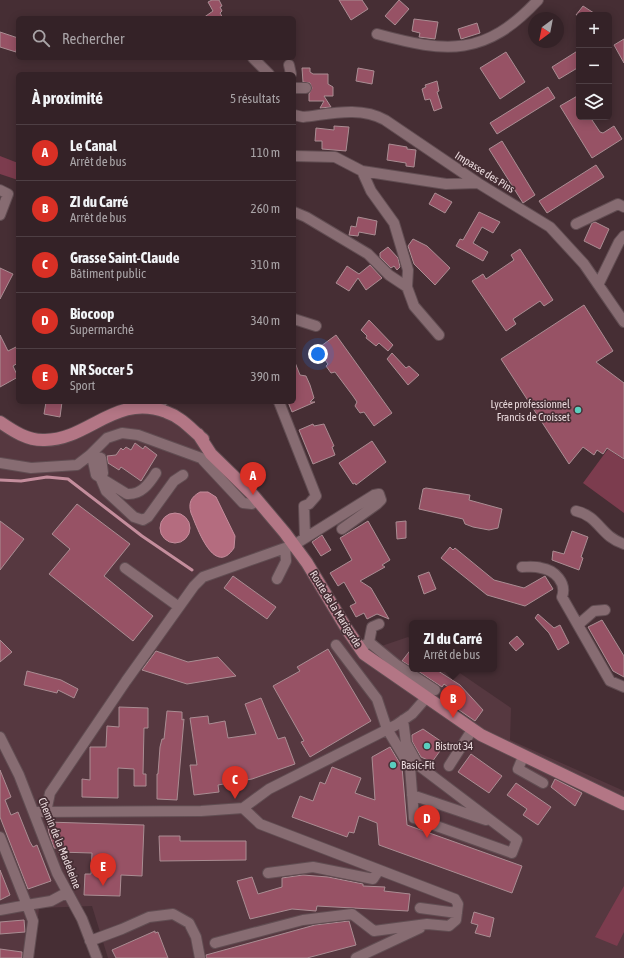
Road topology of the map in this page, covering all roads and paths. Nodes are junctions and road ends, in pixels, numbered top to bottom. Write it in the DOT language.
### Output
graph roads {
  1 [pos="538,0"];
  2 [pos="377,34"];
  3 [pos="255,60"];
  4 [pos="267,72"];
  5 [pos="296,88"];
  6 [pos="306,88"];
  7 [pos="296,115"];
  8 [pos="296,156"];
  9 [pos="362,171"];
  10 [pos="478,183"];
  11 [pos="0,190"];
  12 [pos="624,207"];
  13 [pos="296,213"];
  14 [pos="0,214"];
  15 [pos="576,224"];
  16 [pos="624,236"];
  17 [pos="599,283"];
  18 [pos="407,287"];
  19 [pos="296,320"];
  20 [pos="624,322"];
  21 [pos="316,326"];
  22 [pos="439,335"];
  23 [pos="280,404"];
  24 [pos="161,406"];
  25 [pos="0,422"];
  26 [pos="95,453"];
  27 [pos="0,463"];
  28 [pos="156,473"];
  29 [pos="182,475"];
  30 [pos="101,479"];
  31 [pos="257,499"];
  32 [pos="576,511"];
  33 [pos="342,529"];
  34 [pos="305,537"];
  35 [pos="624,544"];
  36 [pos="289,546"];
  37 [pos="522,567"];
  38 [pos="125,568"];
  39 [pos="277,579"];
  40 [pos="179,607"];
  41 [pos="605,610"];
  42 [pos="379,624"];
  43 [pos="579,624"];
  44 [pos="336,645"];
  45 [pos="365,646"];
  46 [pos="624,687"];
  47 [pos="430,694"];
  48 [pos="404,720"];
  49 [pos="387,729"];
  50 [pos="472,730"];
  51 [pos="0,737"];
  52 [pos="523,757"];
  53 [pos="449,766"];
  54 [pos="410,771"];
  55 [pos="432,777"];
  56 [pos="542,783"];
  57 [pos="412,795"];
  58 [pos="624,804"];
  59 [pos="243,808"];
  60 [pos="34,812"];
  61 [pos="46,812"];
  62 [pos="0,837"];
  63 [pos="516,843"];
  64 [pos="379,870"];
  65 [pos="268,873"];
  66 [pos="66,893"];
  67 [pos="27,905"];
  68 [pos="420,908"];
  69 [pos="0,910"];
  70 [pos="457,913"];
  71 [pos="427,924"];
  72 [pos="90,941"];
  73 [pos="215,943"];
  74 [pos="28,958"];
  75 [pos="97,958"];
  76 [pos="200,958"];
  77 [pos="356,958"];
  1 -- 2 [label="street"];
  3 -- 4 [label="street"];
  5 -- 6 [label="street"];
  7 -- 10 [label="street, Impasse des Pins"];
  8 -- 9 [label="street"];
  9 -- 10 [label="street"];
  9 -- 18 [label="street"];
  10 -- 17 [label="street, Impasse des Pins"];
  11 -- 14 [label="street"];
  12 -- 15 [label="street"];
  13 -- 18 [label="street"];
  16 -- 17 [label="street"];
  17 -- 20 [label="street, Impasse des Pins"];
  18 -- 22 [label="street"];
  19 -- 21 [label="street"];
  23 -- 34 [label="street"];
  24 -- 25 [label="main road, Route de la Marigarde"];
  24 -- 31 [label="main road, Route de la Marigarde"];
  26 -- 27 [label="street"];
  26 -- 30 [label="street"];
  26 -- 31 [label="street"];
  28 -- 30 [label="street"];
  29 -- 30 [label="street"];
  31 -- 36 [label="main road, Route de la Marigarde"];
  32 -- 35 [label="street"];
  33 -- 34 [label="street"];
  34 -- 36 [label="street"];
  36 -- 39 [label="street"];
  36 -- 40 [label="street"];
  36 -- 45 [label="main road, Route de la Marigarde"];
  37 -- 43 [label="street"];
  38 -- 40 [label="street"];
  40 -- 61 [label="street"];
  41 -- 43 [label="street"];
  42 -- 45 [label="street"];
  43 -- 46 [label="street"];
  44 -- 49 [label="street"];
  45 -- 47 [label="main road, Route de la Marigarde"];
  47 -- 48 [label="street"];
  47 -- 50 [label="main road, Route de la Marigarde"];
  48 -- 49 [label="street"];
  48 -- 55 [label="street"];
  49 -- 54 [label="street"];
  49 -- 59 [label="street"];
  50 -- 52 [label="main road, Route de la Marigarde"];
  50 -- 53 [label="street"];
  51 -- 60 [label="street, Chemin de la Madeleine"];
  52 -- 56 [label="street"];
  52 -- 58 [label="main road, Route de la Marigarde"];
  54 -- 55 [label="street"];
  54 -- 57 [label="street"];
  55 -- 63 [label="street"];
  57 -- 63 [label="street"];
  57 -- 63 [label="street"];
  59 -- 61 [label="street"];
  59 -- 64 [label="street"];
  60 -- 61 [label="street"];
  60 -- 66 [label="street, Chemin de la Madeleine"];
  62 -- 67 [label="street"];
  64 -- 65 [label="street"];
  64 -- 70 [label="street"];
  66 -- 67 [label="street"];
  66 -- 72 [label="street, Chemin de la Madeleine"];
  67 -- 69 [label="street"];
  67 -- 74 [label="street"];
  68 -- 70 [label="street"];
  70 -- 71 [label="street"];
  71 -- 73 [label="street"];
  71 -- 77 [label="street"];
  72 -- 75 [label="street, Chemin de la Madeleine"];
  72 -- 76 [label="street"];
}
